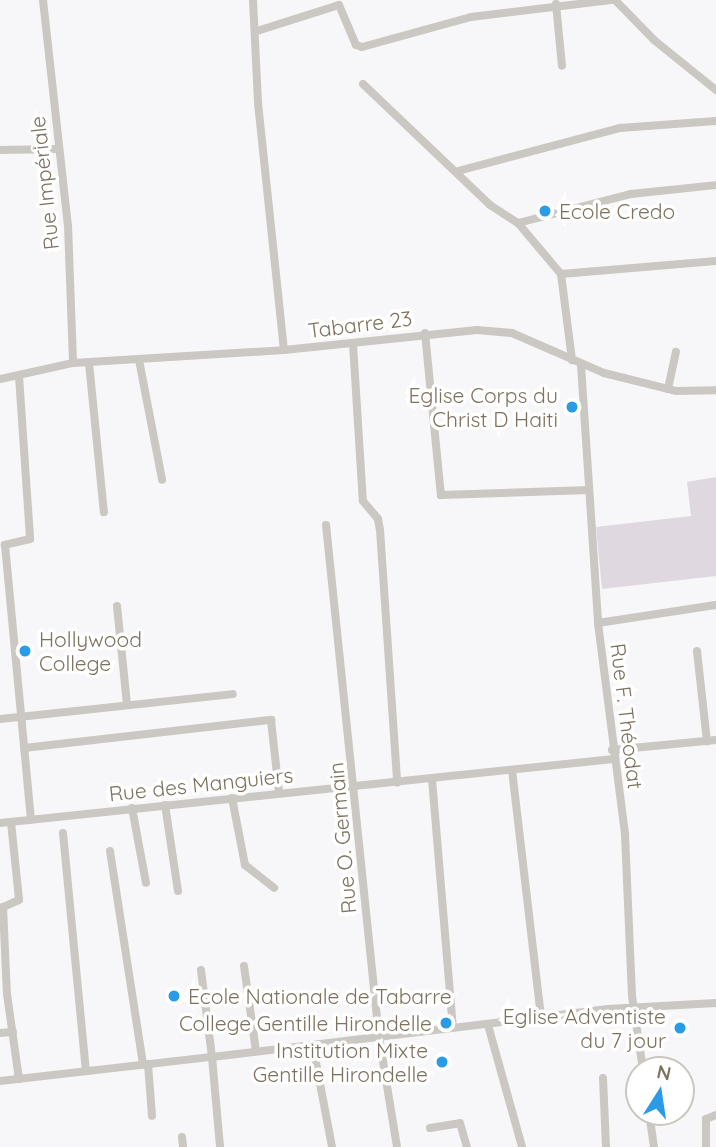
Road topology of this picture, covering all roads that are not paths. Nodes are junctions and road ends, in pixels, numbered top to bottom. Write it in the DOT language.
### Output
graph roads {
  1 [pos="43,0"];
  2 [pos="253,0"];
  3 [pos="613,0"];
  4 [pos="556,4"];
  5 [pos="257,32"];
  6 [pos="562,66"];
  7 [pos="363,84"];
  8 [pos="716,90"];
  9 [pos="716,121"];
  10 [pos="0,149"];
  11 [pos="58,149"];
  12 [pos="458,171"];
  13 [pos="716,185"];
  14 [pos="518,223"];
  15 [pos="716,261"];
  16 [pos="561,274"];
  17 [pos="425,334"];
  18 [pos="353,344"];
  19 [pos="284,350"];
  20 [pos="676,352"];
  21 [pos="139,360"];
  22 [pos="572,360"];
  23 [pos="73,363"];
  24 [pos="89,363"];
  25 [pos="581,365"];
  26 [pos="19,376"];
  27 [pos="0,379"];
  28 [pos="668,389"];
  29 [pos="716,390"];
  30 [pos="162,480"];
  31 [pos="589,490"];
  32 [pos="104,512"];
  33 [pos="326,525"];
  34 [pos="716,605"];
  35 [pos="117,606"];
  36 [pos="598,622"];
  37 [pos="696,651"];
  38 [pos="233,694"];
  39 [pos="127,704"];
  40 [pos="22,718"];
  41 [pos="0,719"];
  42 [pos="711,741"];
  43 [pos="24,748"];
  44 [pos="613,754"];
  45 [pos="512,770"];
  46 [pos="432,779"];
  47 [pos="397,782"];
  48 [pos="356,786"];
  49 [pos="279,793"];
  50 [pos="232,798"];
  51 [pos="165,805"];
  52 [pos="132,808"];
  53 [pos="31,820"];
  54 [pos="11,822"];
  55 [pos="0,823"];
  56 [pos="63,833"];
  57 [pos="110,851"];
  58 [pos="146,883"];
  59 [pos="274,888"];
  60 [pos="178,891"];
  61 [pos="244,967"];
  62 [pos="201,970"];
  63 [pos="4,994"];
  64 [pos="716,1003"];
  65 [pos="633,1007"];
  66 [pos="541,1018"];
  67 [pos="488,1025"];
  68 [pos="453,1027"];
  69 [pos="13,1032"];
  70 [pos="0,1033"];
  71 [pos="379,1037"];
  72 [pos="313,1047"];
  73 [pos="256,1051"];
  74 [pos="212,1056"];
  75 [pos="641,1056"];
  76 [pos="146,1064"];
  77 [pos="86,1070"];
  78 [pos="603,1078"];
  79 [pos="19,1079"];
  80 [pos="0,1081"];
  81 [pos="716,1115"];
  82 [pos="152,1116"];
  83 [pos="651,1126"];
  84 [pos="430,1128"];
  85 [pos="220,1147"];
  86 [pos="332,1147"];
  87 [pos="397,1147"];
  88 [pos="467,1147"];
  89 [pos="522,1147"];
  90 [pos="606,1147"];
  91 [pos="654,1147"];
  92 [pos="706,1147"];
  1 -- 11 [label="street, Rue Impériale"];
  2 -- 5 [label="street"];
  3 -- 4 [label="street"];
  3 -- 8 [label="street"];
  4 -- 5 [label="street"];
  4 -- 6 [label="street"];
  5 -- 19 [label="street"];
  7 -- 12 [label="street"];
  9 -- 12 [label="street"];
  10 -- 11 [label="street"];
  11 -- 23 [label="street, Rue Impériale"];
  12 -- 14 [label="street"];
  13 -- 14 [label="street"];
  14 -- 16 [label="street"];
  15 -- 16 [label="street"];
  16 -- 22 [label="street"];
  17 -- 18 [label="street, Tabarre 23"];
  17 -- 22 [label="street, Tabarre 23"];
  17 -- 31 [label="street"];
  18 -- 19 [label="street, Tabarre 23"];
  18 -- 47 [label="street"];
  19 -- 21 [label="street, Tabarre 23"];
  20 -- 28 [label="street"];
  21 -- 24 [label="street, Tabarre 23"];
  21 -- 30 [label="street"];
  22 -- 25 [label="street, Tabarre 23"];
  23 -- 24 [label="street, Tabarre 23"];
  23 -- 26 [label="street, Tabarre 23"];
  24 -- 32 [label="street"];
  25 -- 28 [label="street, Tabarre 23"];
  25 -- 31 [label="street, Rue F. Théodat"];
  26 -- 27 [label="street, Tabarre 23"];
  26 -- 40 [label="street"];
  28 -- 29 [label="street, Tabarre 23"];
  31 -- 36 [label="street, Rue F. Théodat"];
  33 -- 48 [label="street, Rue O. Germain"];
  34 -- 36 [label="street"];
  35 -- 39 [label="street"];
  36 -- 44 [label="street, Rue F. Théodat"];
  37 -- 42 [label="street"];
  38 -- 39 [label="street"];
  39 -- 40 [label="street"];
  40 -- 41 [label="street"];
  40 -- 43 [label="street"];
  42 -- 44 [label="street, Rue des Manguiers"];
  43 -- 49 [label="street"];
  43 -- 53 [label="street"];
  44 -- 45 [label="street, Rue des Manguiers"];
  44 -- 65 [label="street, Rue F. Théodat"];
  45 -- 46 [label="street, Rue des Manguiers"];
  45 -- 66 [label="street"];
  46 -- 47 [label="street, Rue des Manguiers"];
  46 -- 68 [label="street"];
  47 -- 48 [label="street, Rue des Manguiers"];
  48 -- 49 [label="street, Rue des Manguiers"];
  48 -- 71 [label="street, Rue O. Germain"];
  49 -- 50 [label="street, Rue des Manguiers"];
  50 -- 51 [label="street, Rue des Manguiers"];
  50 -- 59 [label="street"];
  51 -- 52 [label="street, Rue des Manguiers"];
  51 -- 60 [label="street"];
  52 -- 53 [label="street, Rue des Manguiers"];
  52 -- 58 [label="street"];
  53 -- 54 [label="street, Rue des Manguiers"];
  54 -- 55 [label="street, Rue des Manguiers"];
  54 -- 63 [label="street"];
  56 -- 77 [label="street"];
  57 -- 76 [label="street"];
  61 -- 73 [label="street"];
  62 -- 74 [label="street"];
  63 -- 69 [label="street"];
  64 -- 65 [label="street"];
  65 -- 66 [label="street"];
  65 -- 75 [label="street, Rue F. Théodat"];
  66 -- 67 [label="street"];
  67 -- 68 [label="street"];
  67 -- 89 [label="street"];
  68 -- 71 [label="street"];
  69 -- 70 [label="street"];
  69 -- 79 [label="street"];
  71 -- 72 [label="street"];
  71 -- 87 [label="street, Rue O. Germain"];
  72 -- 73 [label="street"];
  72 -- 86 [label="street"];
  73 -- 74 [label="street"];
  74 -- 76 [label="street"];
  74 -- 85 [label="street"];
  76 -- 77 [label="street"];
  76 -- 82 [label="street"];
  77 -- 79 [label="street"];
  78 -- 90 [label="street"];
  79 -- 80 [label="street"];
  81 -- 92 [label="street"];
  83 -- 91 [label="street"];
  84 -- 88 [label="street"];
}
